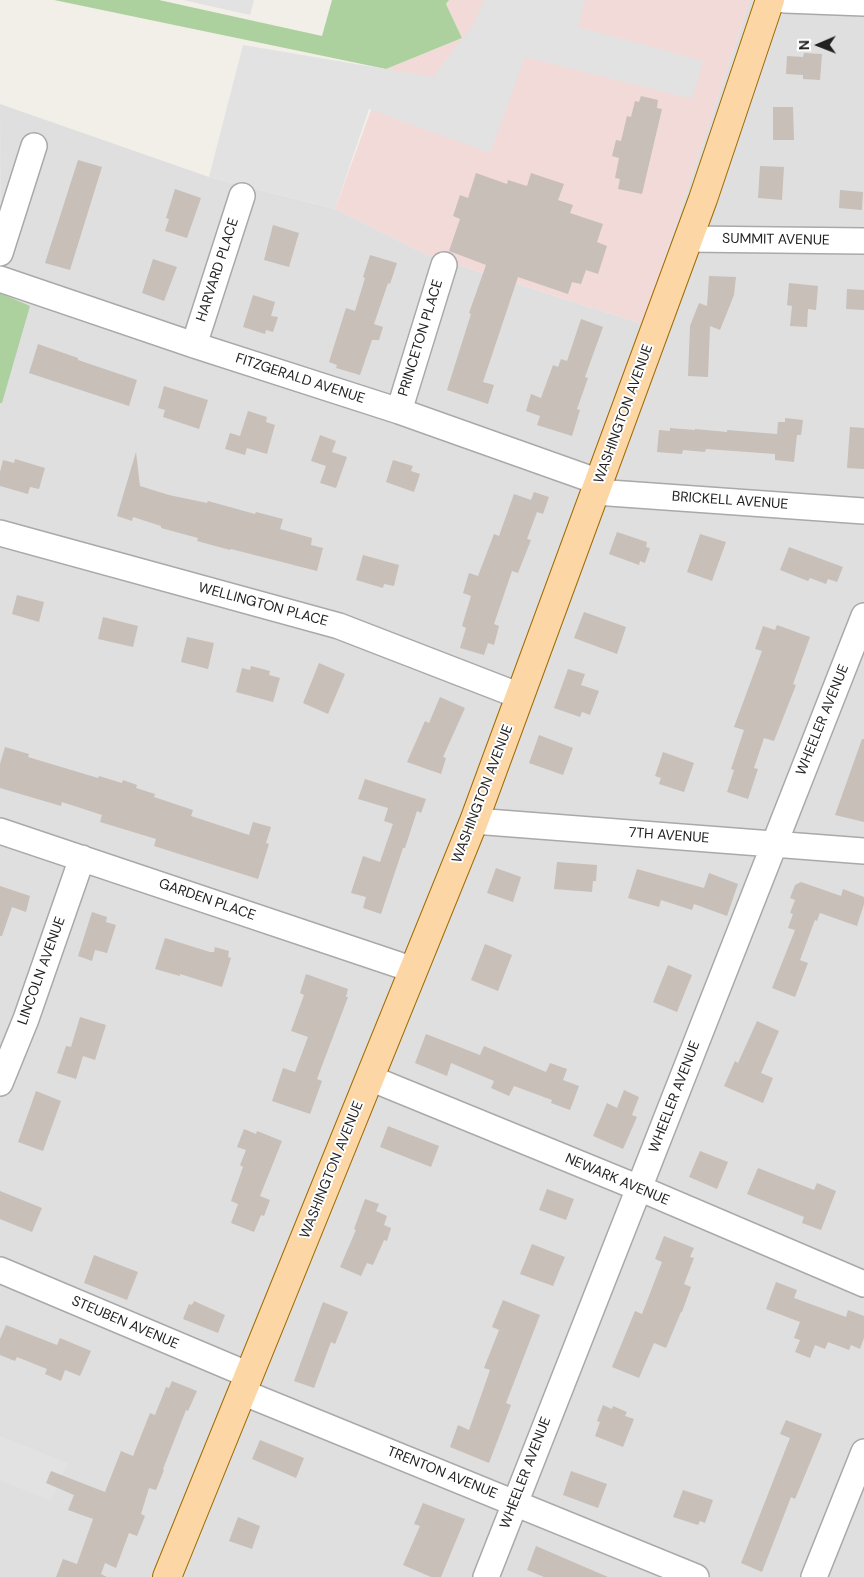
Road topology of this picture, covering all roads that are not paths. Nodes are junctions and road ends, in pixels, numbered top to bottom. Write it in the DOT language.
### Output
graph roads {
  1 [pos="770,0"];
  2 [pos="785,0"];
  3 [pos="864,3"];
  4 [pos="34,146"];
  5 [pos="242,196"];
  6 [pos="688,239"];
  7 [pos="864,242"];
  8 [pos="0,253"];
  9 [pos="444,265"];
  10 [pos="0,279"];
  11 [pos="194,345"];
  12 [pos="398,410"];
  13 [pos="597,487"];
  14 [pos="864,511"];
  15 [pos="0,532"];
  16 [pos="864,616"];
  17 [pos="520,696"];
  18 [pos="474,821"];
  19 [pos="0,831"];
  20 [pos="774,844"];
  21 [pos="864,851"];
  22 [pos="82,858"];
  23 [pos="414,970"];
  24 [pos="370,1078"];
  25 [pos="0,1083"];
  26 [pos="638,1188"];
  27 [pos="0,1270"];
  28 [pos="864,1284"];
  29 [pos="246,1384"];
  30 [pos="864,1452"];
  31 [pos="515,1503"];
  32 [pos="167,1577"];
  33 [pos="486,1577"];
  34 [pos="696,1577"];
  35 [pos="814,1577"];
  1 -- 6 [label="main road, WASHINGTON AVENUE"];
  2 -- 3 [label="street"];
  4 -- 8 [label="street"];
  5 -- 11 [label="street, HARVARD PLACE"];
  6 -- 7 [label="street, SUMMIT AVENUE"];
  6 -- 13 [label="main road, WASHINGTON AVENUE"];
  9 -- 12 [label="street, PRINCETON PLACE"];
  10 -- 11 [label="street, FITZGERALD AVENUE"];
  11 -- 12 [label="street, FITZGERALD AVENUE"];
  12 -- 13 [label="street, FITZGERALD AVENUE"];
  13 -- 14 [label="street, BRICKELL AVENUE"];
  13 -- 17 [label="main road, WASHINGTON AVENUE"];
  15 -- 17 [label="street, WELLINGTON PLACE"];
  16 -- 20 [label="street, WHEELER AVENUE"];
  17 -- 18 [label="main road, WASHINGTON AVENUE"];
  18 -- 20 [label="street, 7TH AVENUE"];
  18 -- 23 [label="main road, WASHINGTON AVENUE"];
  19 -- 22 [label="street, GARDEN PLACE"];
  20 -- 21 [label="street, 7TH AVENUE"];
  20 -- 26 [label="street, WHEELER AVENUE"];
  22 -- 23 [label="street, GARDEN PLACE"];
  22 -- 25 [label="street, LINCOLN AVENUE"];
  23 -- 24 [label="main road, WASHINGTON AVENUE"];
  24 -- 26 [label="street, NEWARK AVENUE"];
  24 -- 29 [label="main road, WASHINGTON AVENUE"];
  26 -- 28 [label="street, NEWARK AVENUE"];
  26 -- 31 [label="street, WHEELER AVENUE"];
  27 -- 29 [label="street, STEUBEN AVENUE"];
  29 -- 31 [label="street, TRENTON AVENUE"];
  29 -- 32 [label="main road, WASHINGTON AVENUE"];
  30 -- 35 [label="street"];
  31 -- 33 [label="street, WHEELER AVENUE"];
  31 -- 34 [label="street, TRENTON AVENUE"];
}
